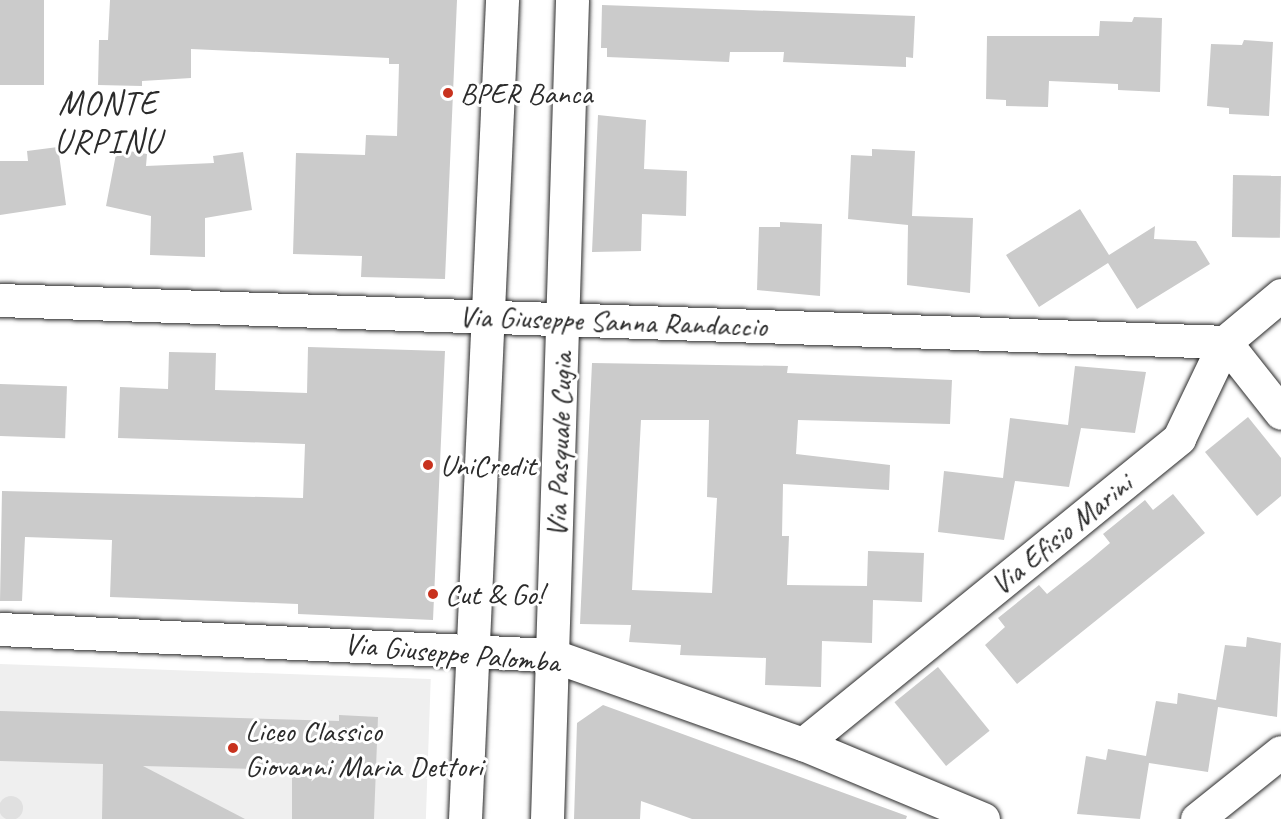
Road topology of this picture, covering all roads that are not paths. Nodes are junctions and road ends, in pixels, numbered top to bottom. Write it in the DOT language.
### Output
graph roads {
  1 [pos="502,0"];
  2 [pos="572,0"];
  3 [pos="1281,295"];
  4 [pos="0,300"];
  5 [pos="487,316"];
  6 [pos="563,319"];
  7 [pos="1225,342"];
  8 [pos="1281,413"];
  9 [pos="0,629"];
  10 [pos="472,649"];
  11 [pos="552,655"];
  12 [pos="803,744"];
  13 [pos="1281,752"];
  14 [pos="1281,773"];
  15 [pos="465,819"];
  16 [pos="548,819"];
  17 [pos="983,819"];
  18 [pos="1197,819"];
  19 [pos="1224,819"];
  1 -- 5 [label="street"];
  2 -- 6 [label="street, Via Pasquale Cugia"];
  3 -- 7 [label="street, Via Efisio Marini"];
  4 -- 5 [label="street, Via Giuseppe Sanna Randaccio"];
  5 -- 6 [label="street, Via Giuseppe Sanna Randaccio"];
  5 -- 10 [label="street"];
  6 -- 7 [label="street, Via Giuseppe Sanna Randaccio"];
  6 -- 11 [label="street, Via Pasquale Cugia"];
  7 -- 8 [label="street"];
  7 -- 12 [label="street, Via Efisio Marini"];
  9 -- 10 [label="street, Via Giuseppe Palomba"];
  10 -- 11 [label="street, Via Giuseppe Palomba"];
  10 -- 15 [label="street"];
  11 -- 12 [label="street, Via Giuseppe Palomba"];
  11 -- 16 [label="street, Via Pasquale Cugia"];
  12 -- 17 [label="street, Via Giuseppe Palomba"];
  13 -- 18 [label="street"];
  14 -- 19 [label="street"];
}
